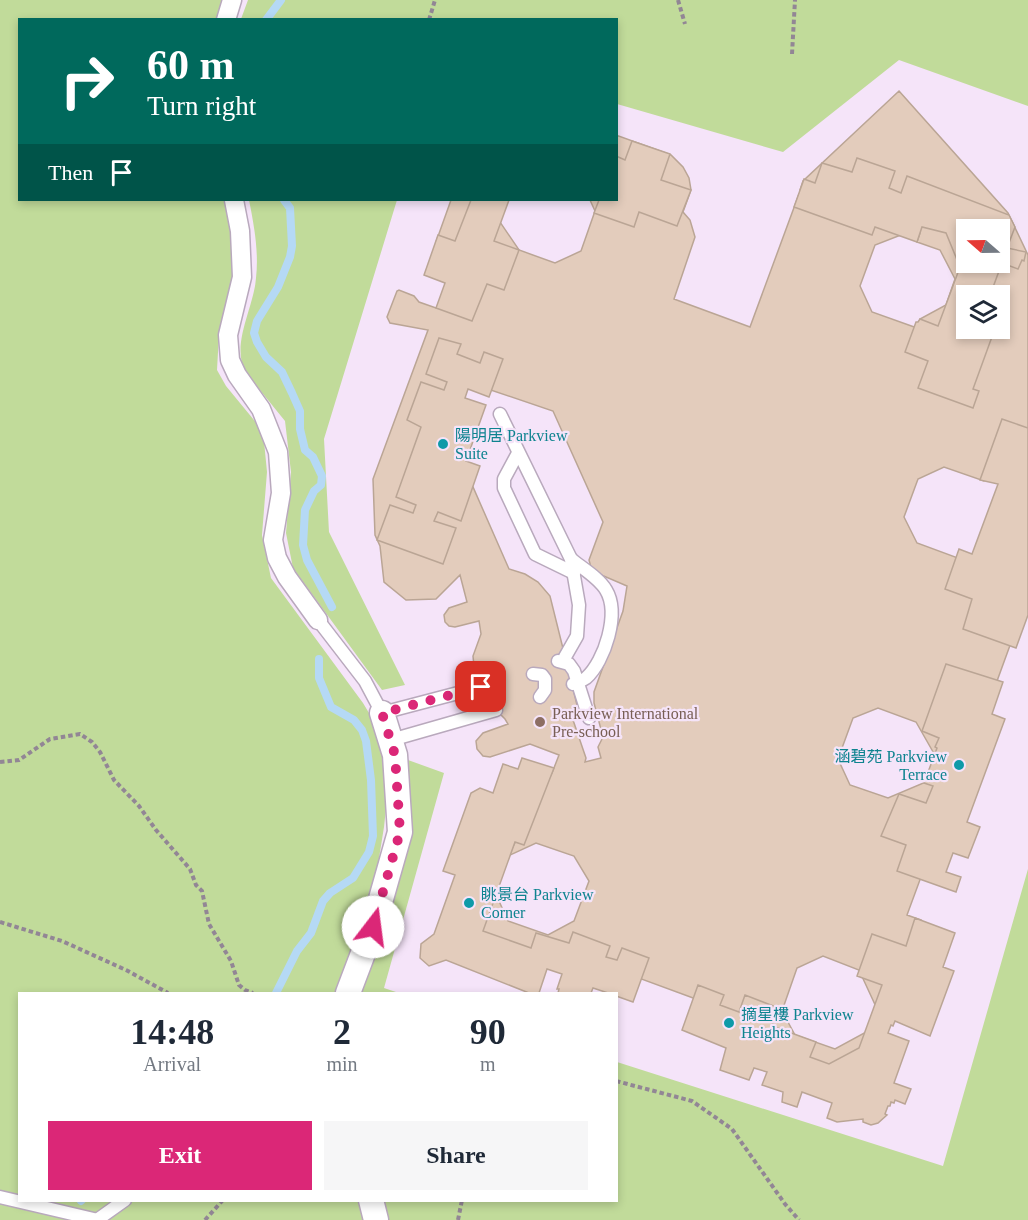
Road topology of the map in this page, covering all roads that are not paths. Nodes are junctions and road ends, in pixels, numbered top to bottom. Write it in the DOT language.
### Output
graph roads {
  1 [pos="232,0"];
  2 [pos="227,18"];
  3 [pos="234,201"];
  4 [pos="500,414"];
  5 [pos="518,453"];
  6 [pos="571,558"];
  7 [pos="574,573"];
  8 [pos="318,620"];
  9 [pos="533,674"];
  10 [pos="576,683"];
  11 [pos="481,687"];
  12 [pos="540,697"];
  13 [pos="496,710"];
  14 [pos="382,713"];
  15 [pos="589,718"];
  16 [pos="391,740"];
  17 [pos="348,992"];
  18 [pos="0,1197"];
  19 [pos="18,1201"];
  20 [pos="21,1202"];
  21 [pos="122,1202"];
  22 [pos="372,1202"];
  23 [pos="98,1220"];
  24 [pos="376,1220"];
  1 -- 2 [label="street"];
  3 -- 8 [label="street"];
  4 -- 5 [label="lane"];
  5 -- 6 [label="lane"];
  5 -- 7 [label="lane"];
  6 -- 7 [label="lane"];
  6 -- 10 [label="lane"];
  7 -- 10 [label="lane"];
  8 -- 14 [label="lane"];
  9 -- 12 [label="lane"];
  10 -- 15 [label="lane"];
  11 -- 14 [label="lane"];
  13 -- 16 [label="lane"];
  14 -- 16 [label="street"];
  16 -- 17 [label="street"];
  18 -- 19 [label="lane"];
  20 -- 23 [label="lane"];
  21 -- 23 [label="lane"];
  22 -- 24 [label="street"];
}
